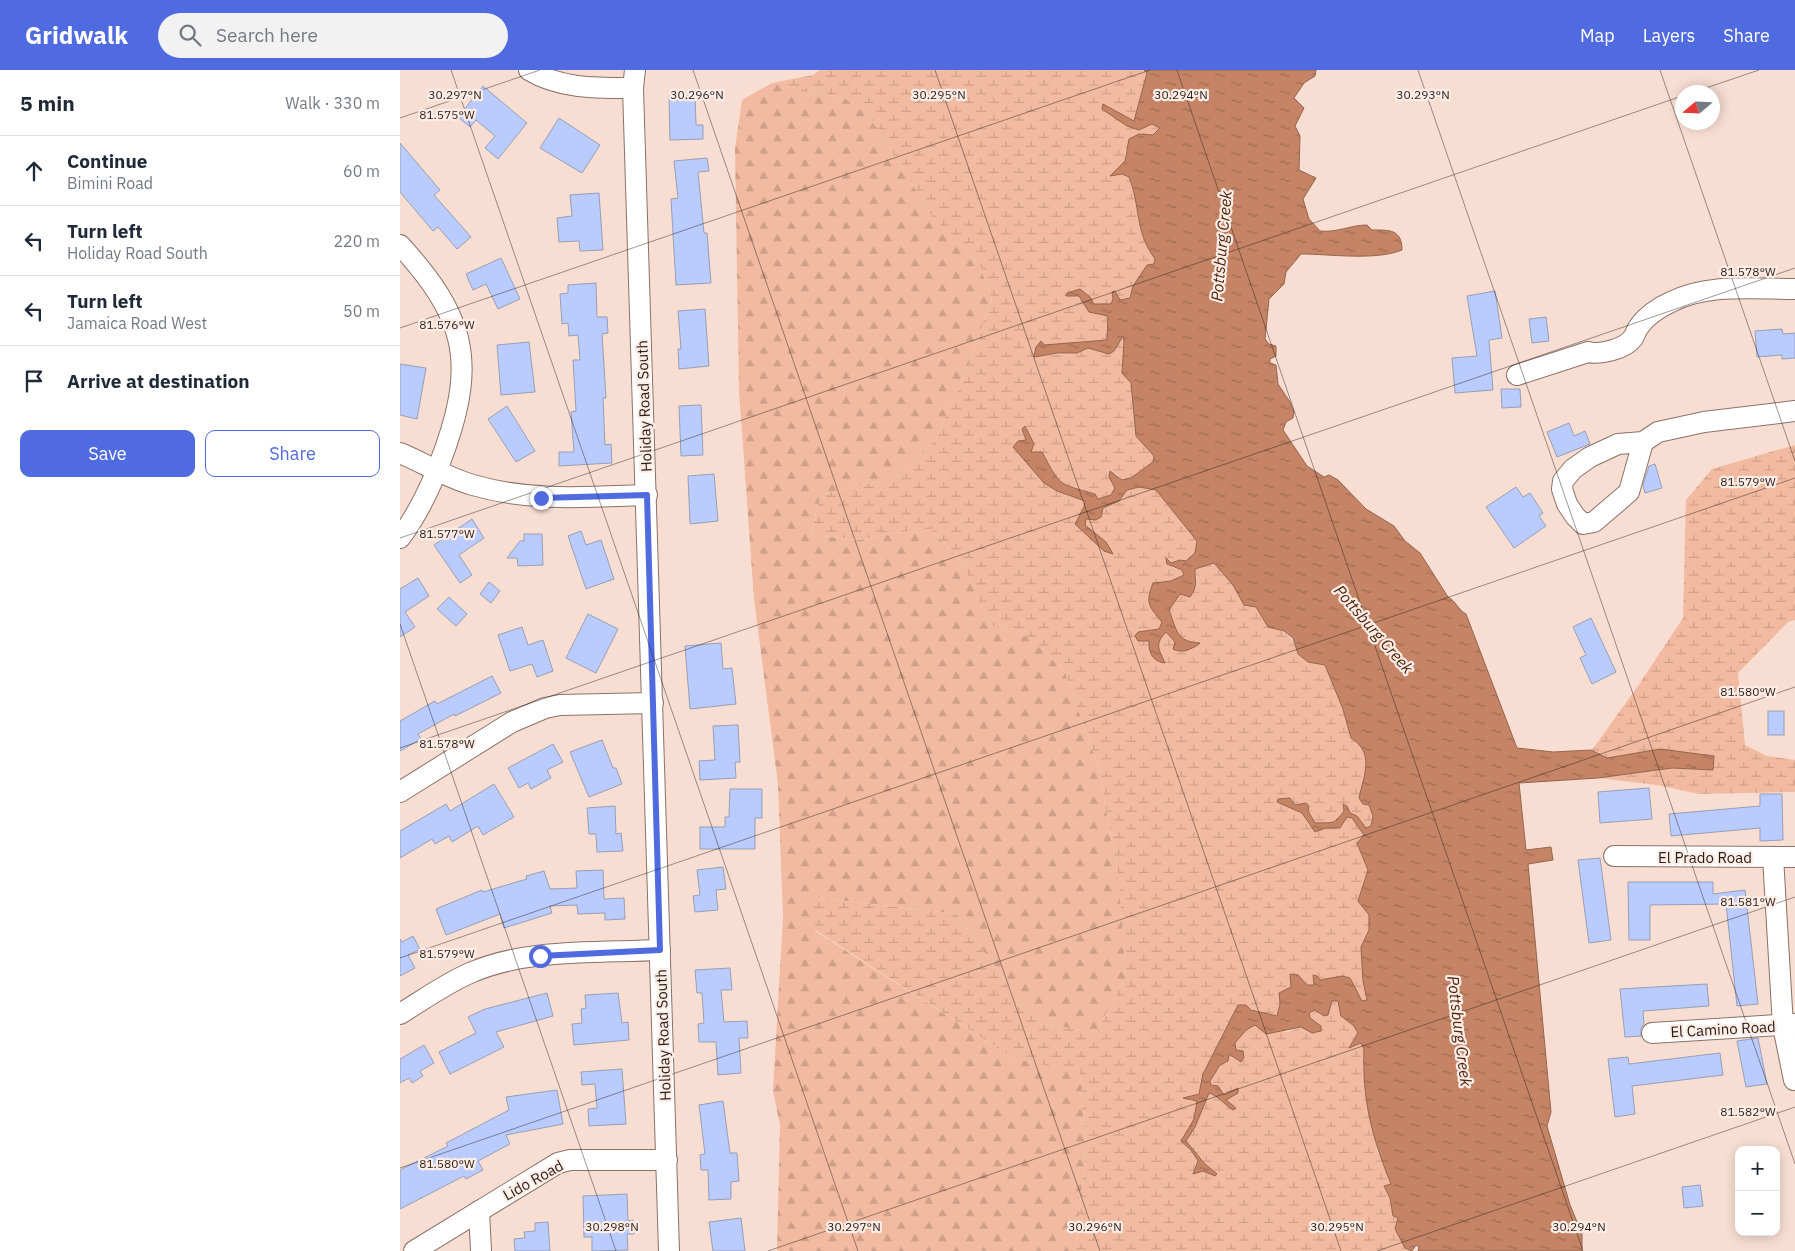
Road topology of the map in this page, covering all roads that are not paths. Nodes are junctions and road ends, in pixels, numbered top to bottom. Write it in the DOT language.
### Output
graph roads {
  1 [pos="529,70"];
  2 [pos="634,79"];
  3 [pos="400,244"];
  4 [pos="1795,288"];
  5 [pos="1517,375"];
  6 [pos="1795,411"];
  7 [pos="1643,442"];
  8 [pos="400,453"];
  9 [pos="438,470"];
  10 [pos="647,495"];
  11 [pos="400,538"];
  12 [pos="653,703"];
  13 [pos="400,792"];
  14 [pos="1614,856"];
  15 [pos="1773,857"];
  16 [pos="1795,857"];
  17 [pos="660,950"];
  18 [pos="400,1014"];
  19 [pos="1789,1025"];
  20 [pos="1652,1033"];
  21 [pos="1794,1080"];
  22 [pos="667,1160"];
  23 [pos="480,1211"];
  24 [pos="414,1251"];
  25 [pos="481,1251"];
  26 [pos="669,1251"];
  1 -- 2 [label="street"];
  2 -- 10 [label="street, Holiday Road South"];
  3 -- 9 [label="street"];
  4 -- 5 [label="street"];
  6 -- 7 [label="street"];
  8 -- 9 [label="street"];
  9 -- 10 [label="street"];
  9 -- 11 [label="street"];
  10 -- 12 [label="street, Holiday Road South"];
  12 -- 13 [label="street"];
  12 -- 17 [label="street, Holiday Road South"];
  14 -- 15 [label="street, El Prado Road"];
  15 -- 16 [label="street, El Prado Road"];
  15 -- 19 [label="street"];
  17 -- 18 [label="street"];
  17 -- 22 [label="street, Holiday Road South"];
  19 -- 20 [label="street, El Camino Road"];
  19 -- 21 [label="street"];
  22 -- 23 [label="street, Lido Road"];
  22 -- 26 [label="street, Holiday Road South"];
  23 -- 24 [label="street, Lido Road"];
  23 -- 25 [label="street"];
}
